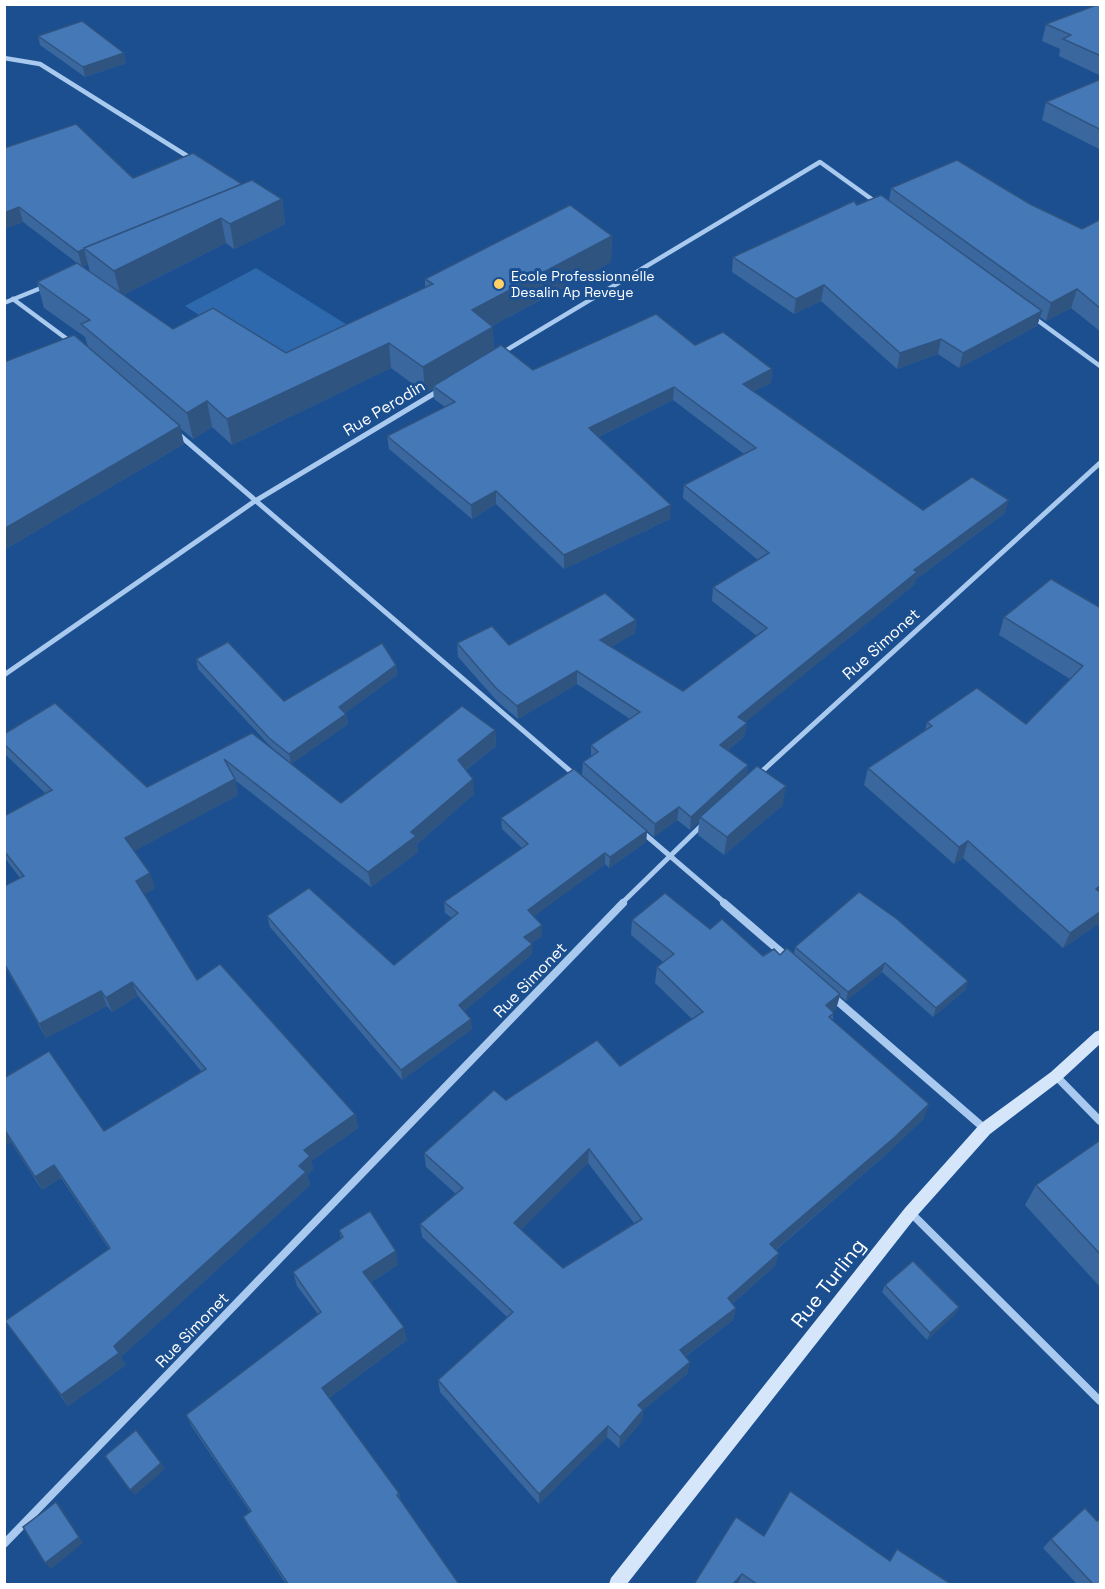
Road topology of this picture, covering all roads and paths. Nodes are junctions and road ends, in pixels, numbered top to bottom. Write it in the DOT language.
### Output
graph roads {
  1 [pos="4,58"];
  2 [pos="201,166"];
  3 [pos="879,204"];
  4 [pos="58,282"];
  5 [pos="13,299"];
  6 [pos="4,303"];
  7 [pos="1024,309"];
  8 [pos="76,345"];
  9 [pos="491,360"];
  10 [pos="1101,366"];
  11 [pos="450,384"];
  12 [pos="174,430"];
  13 [pos="1101,463"];
  14 [pos="255,501"];
  15 [pos="4,675"];
  16 [pos="579,778"];
  17 [pos="748,783"];
  18 [pos="713,815"];
  19 [pos="633,825"];
  20 [pos="669,855"];
  21 [pos="796,965"];
  22 [pos="832,996"];
  23 [pos="1101,1036"];
  24 [pos="1056,1076"];
  25 [pos="1101,1122"];
  26 [pos="985,1129"];
  27 [pos="910,1213"];
  28 [pos="1101,1401"];
  29 [pos="4,1544"];
  30 [pos="617,1584"];
  1 -- 2 [label="street"];
  3 -- 9 [label="street"];
  4 -- 5 [label="street"];
  5 -- 6 [label="street"];
  5 -- 8 [label="street"];
  7 -- 10 [label="street"];
  11 -- 14 [label="street, Rue Perodin"];
  12 -- 14 [label="street"];
  13 -- 17 [label="street, Rue Simonet"];
  14 -- 15 [label="street, Rue Perodin"];
  14 -- 16 [label="street"];
  18 -- 20 [label="street, Rue Simonet"];
  19 -- 20 [label="street"];
  20 -- 21 [label="street"];
  20 -- 29 [label="street, Rue Simonet"];
  22 -- 26 [label="street"];
  23 -- 24 [label="main road, Rue Turling"];
  24 -- 25 [label="street"];
  24 -- 26 [label="main road, Rue Turling"];
  26 -- 27 [label="main road, Rue Turling"];
  27 -- 28 [label="street"];
  27 -- 30 [label="main road, Rue Turling"];
}
